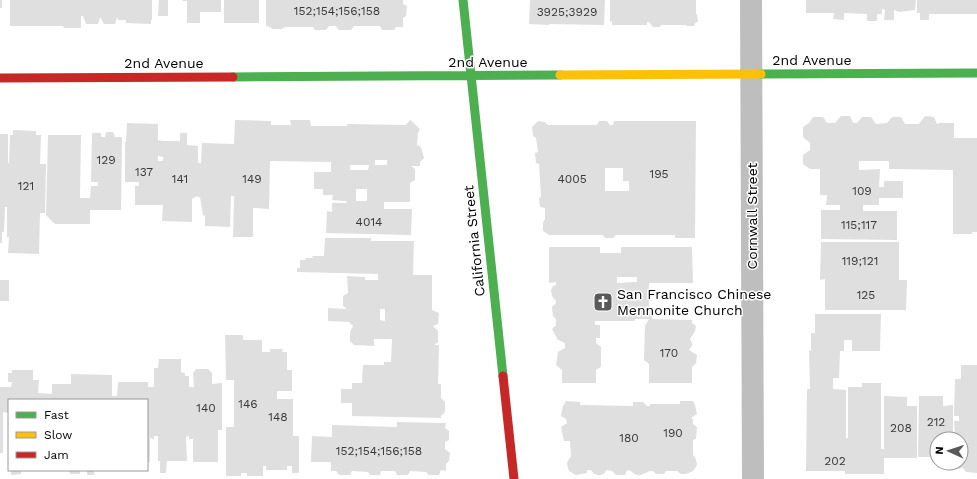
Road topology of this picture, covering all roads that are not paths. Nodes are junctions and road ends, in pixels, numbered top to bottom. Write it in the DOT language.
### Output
graph roads {
  1 [pos="463,0"];
  2 [pos="751,0"];
  3 [pos="977,73"];
  4 [pos="751,74"];
  5 [pos="471,76"];
  6 [pos="0,78"];
  7 [pos="514,479"];
  8 [pos="753,479"];
  1 -- 5 [label="street, California Street"];
  2 -- 4 [label="street, Cornwall Street"];
  3 -- 4 [label="street, 2nd Avenue"];
  4 -- 5 [label="street, 2nd Avenue"];
  4 -- 8 [label="street, Cornwall Street"];
  5 -- 6 [label="street, 2nd Avenue"];
  5 -- 7 [label="street, California Street"];
}
